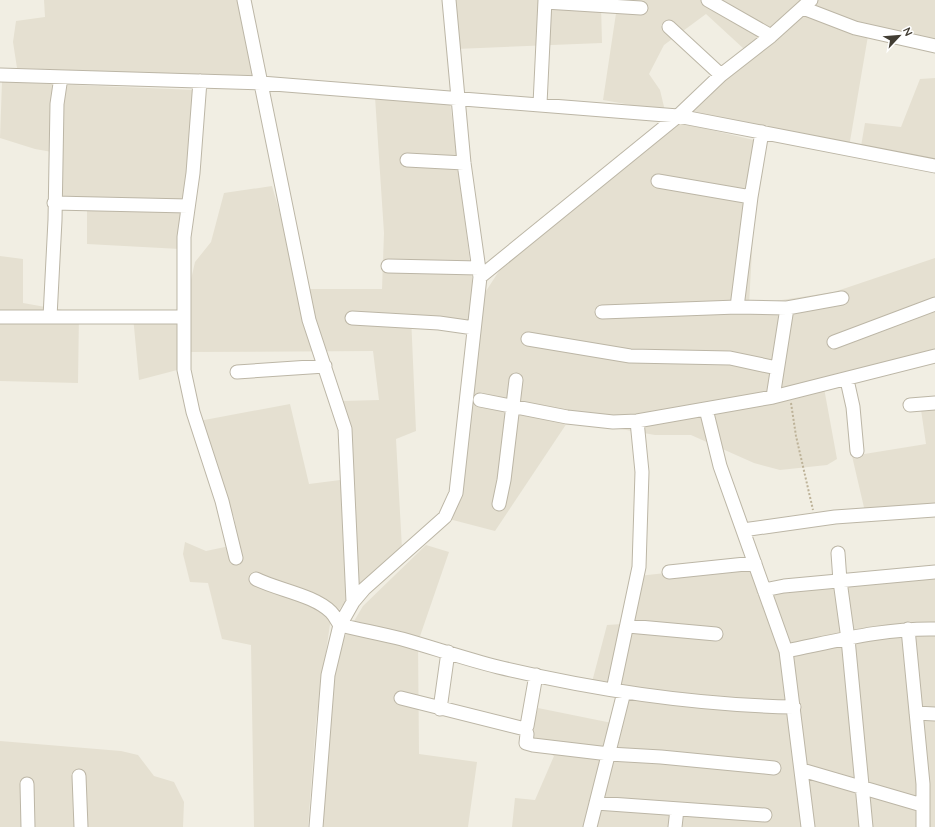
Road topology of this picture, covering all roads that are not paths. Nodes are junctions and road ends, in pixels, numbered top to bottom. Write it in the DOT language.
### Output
graph roads {
  1 [pos="244,0"];
  2 [pos="449,0"];
  3 [pos="708,0"];
  4 [pos="545,1"];
  5 [pos="807,4"];
  6 [pos="641,8"];
  7 [pos="669,27"];
  8 [pos="771,36"];
  9 [pos="935,46"];
  10 [pos="0,75"];
  11 [pos="721,75"];
  12 [pos="61,77"];
  13 [pos="200,81"];
  14 [pos="261,83"];
  15 [pos="457,99"];
  16 [pos="540,104"];
  17 [pos="678,116"];
  18 [pos="762,132"];
  19 [pos="407,160"];
  20 [pos="464,163"];
  21 [pos="935,166"];
  22 [pos="658,181"];
  23 [pos="751,197"];
  24 [pos="54,203"];
  25 [pos="188,206"];
  26 [pos="388,266"];
  27 [pos="480,273"];
  28 [pos="842,298"];
  29 [pos="935,304"];
  30 [pos="737,308"];
  31 [pos="787,308"];
  32 [pos="602,312"];
  33 [pos="0,317"];
  34 [pos="50,317"];
  35 [pos="184,318"];
  36 [pos="352,318"];
  37 [pos="474,328"];
  38 [pos="528,339"];
  39 [pos="834,342"];
  40 [pos="935,356"];
  41 [pos="325,366"];
  42 [pos="777,368"];
  43 [pos="237,372"];
  44 [pos="516,380"];
  45 [pos="847,380"];
  46 [pos="773,397"];
  47 [pos="480,400"];
  48 [pos="935,403"];
  49 [pos="910,405"];
  50 [pos="513,406"];
  51 [pos="706,409"];
  52 [pos="637,421"];
  53 [pos="857,451"];
  54 [pos="499,504"];
  55 [pos="935,510"];
  56 [pos="743,530"];
  57 [pos="838,553"];
  58 [pos="236,558"];
  59 [pos="755,563"];
  60 [pos="669,572"];
  61 [pos="935,572"];
  62 [pos="256,578"];
  63 [pos="840,581"];
  64 [pos="764,590"];
  65 [pos="353,602"];
  66 [pos="340,625"];
  67 [pos="628,626"];
  68 [pos="908,629"];
  69 [pos="935,629"];
  70 [pos="716,634"];
  71 [pos="848,639"];
  72 [pos="786,651"];
  73 [pos="448,652"];
  74 [pos="536,675"];
  75 [pos="619,691"];
  76 [pos="401,698"];
  77 [pos="794,707"];
  78 [pos="440,709"];
  79 [pos="916,713"];
  80 [pos="935,714"];
  81 [pos="525,729"];
  82 [pos="609,754"];
  83 [pos="774,768"];
  84 [pos="802,770"];
  85 [pos="79,776"];
  86 [pos="27,784"];
  87 [pos="929,784"];
  88 [pos="862,788"];
  89 [pos="596,803"];
  90 [pos="922,805"];
  91 [pos="677,809"];
  92 [pos="765,815"];
  93 [pos="28,827"];
  94 [pos="80,827"];
  95 [pos="316,827"];
  96 [pos="590,827"];
  97 [pos="675,827"];
  98 [pos="808,827"];
  99 [pos="866,827"];
  100 [pos="923,827"];
  1 -- 14 [label="street"];
  2 -- 15 [label="street"];
  3 -- 8 [label="street"];
  4 -- 6 [label="street"];
  4 -- 16 [label="street"];
  5 -- 8 [label="street"];
  5 -- 9 [label="street"];
  7 -- 11 [label="street"];
  8 -- 11 [label="street"];
  10 -- 12 [label="street"];
  11 -- 17 [label="street"];
  12 -- 13 [label="street"];
  12 -- 24 [label="street"];
  13 -- 14 [label="street"];
  13 -- 25 [label="street"];
  14 -- 15 [label="street"];
  14 -- 41 [label="street"];
  15 -- 16 [label="street"];
  15 -- 20 [label="street"];
  16 -- 17 [label="street"];
  17 -- 18 [label="street"];
  17 -- 27 [label="street"];
  18 -- 21 [label="street"];
  18 -- 23 [label="street"];
  19 -- 20 [label="street"];
  20 -- 27 [label="street"];
  22 -- 23 [label="street"];
  23 -- 30 [label="street"];
  24 -- 25 [label="street"];
  24 -- 34 [label="street"];
  25 -- 35 [label="street"];
  26 -- 27 [label="street"];
  27 -- 37 [label="street"];
  28 -- 31 [label="street"];
  29 -- 39 [label="street"];
  30 -- 31 [label="street"];
  30 -- 32 [label="street"];
  31 -- 42 [label="street"];
  33 -- 34 [label="street"];
  34 -- 35 [label="street"];
  35 -- 58 [label="street"];
  36 -- 37 [label="street"];
  37 -- 65 [label="street"];
  38 -- 42 [label="street"];
  40 -- 45 [label="street"];
  41 -- 43 [label="street"];
  41 -- 65 [label="street"];
  42 -- 46 [label="street"];
  44 -- 50 [label="street"];
  45 -- 46 [label="street"];
  45 -- 53 [label="street"];
  46 -- 51 [label="street"];
  47 -- 50 [label="street"];
  48 -- 49 [label="street"];
  50 -- 52 [label="street"];
  50 -- 54 [label="street"];
  51 -- 52 [label="street"];
  51 -- 56 [label="street"];
  52 -- 67 [label="street"];
  55 -- 56 [label="street"];
  56 -- 59 [label="street"];
  57 -- 63 [label="street"];
  59 -- 60 [label="street"];
  59 -- 64 [label="street"];
  61 -- 63 [label="street"];
  62 -- 66 [label="street"];
  63 -- 64 [label="street"];
  63 -- 71 [label="street"];
  64 -- 72 [label="street"];
  65 -- 66 [label="street"];
  66 -- 73 [label="street"];
  66 -- 95 [label="street"];
  67 -- 70 [label="street"];
  67 -- 75 [label="street"];
  68 -- 69 [label="street"];
  68 -- 71 [label="street"];
  68 -- 79 [label="street"];
  71 -- 72 [label="street"];
  71 -- 88 [label="street"];
  72 -- 77 [label="street"];
  73 -- 74 [label="street"];
  73 -- 78 [label="street"];
  74 -- 75 [label="street"];
  74 -- 81 [label="street"];
  75 -- 77 [label="street"];
  75 -- 82 [label="street"];
  76 -- 78 [label="street"];
  77 -- 84 [label="street"];
  78 -- 81 [label="street"];
  79 -- 80 [label="street"];
  79 -- 87 [label="street"];
  81 -- 82 [label="street"];
  82 -- 83 [label="street"];
  82 -- 89 [label="street"];
  84 -- 88 [label="street"];
  84 -- 98 [label="street"];
  85 -- 94 [label="street"];
  86 -- 93 [label="street"];
  87 -- 90 [label="street"];
  88 -- 90 [label="street"];
  88 -- 99 [label="street"];
  89 -- 91 [label="street"];
  89 -- 96 [label="street"];
  90 -- 100 [label="street"];
  91 -- 92 [label="street"];
  91 -- 97 [label="street"];
}
